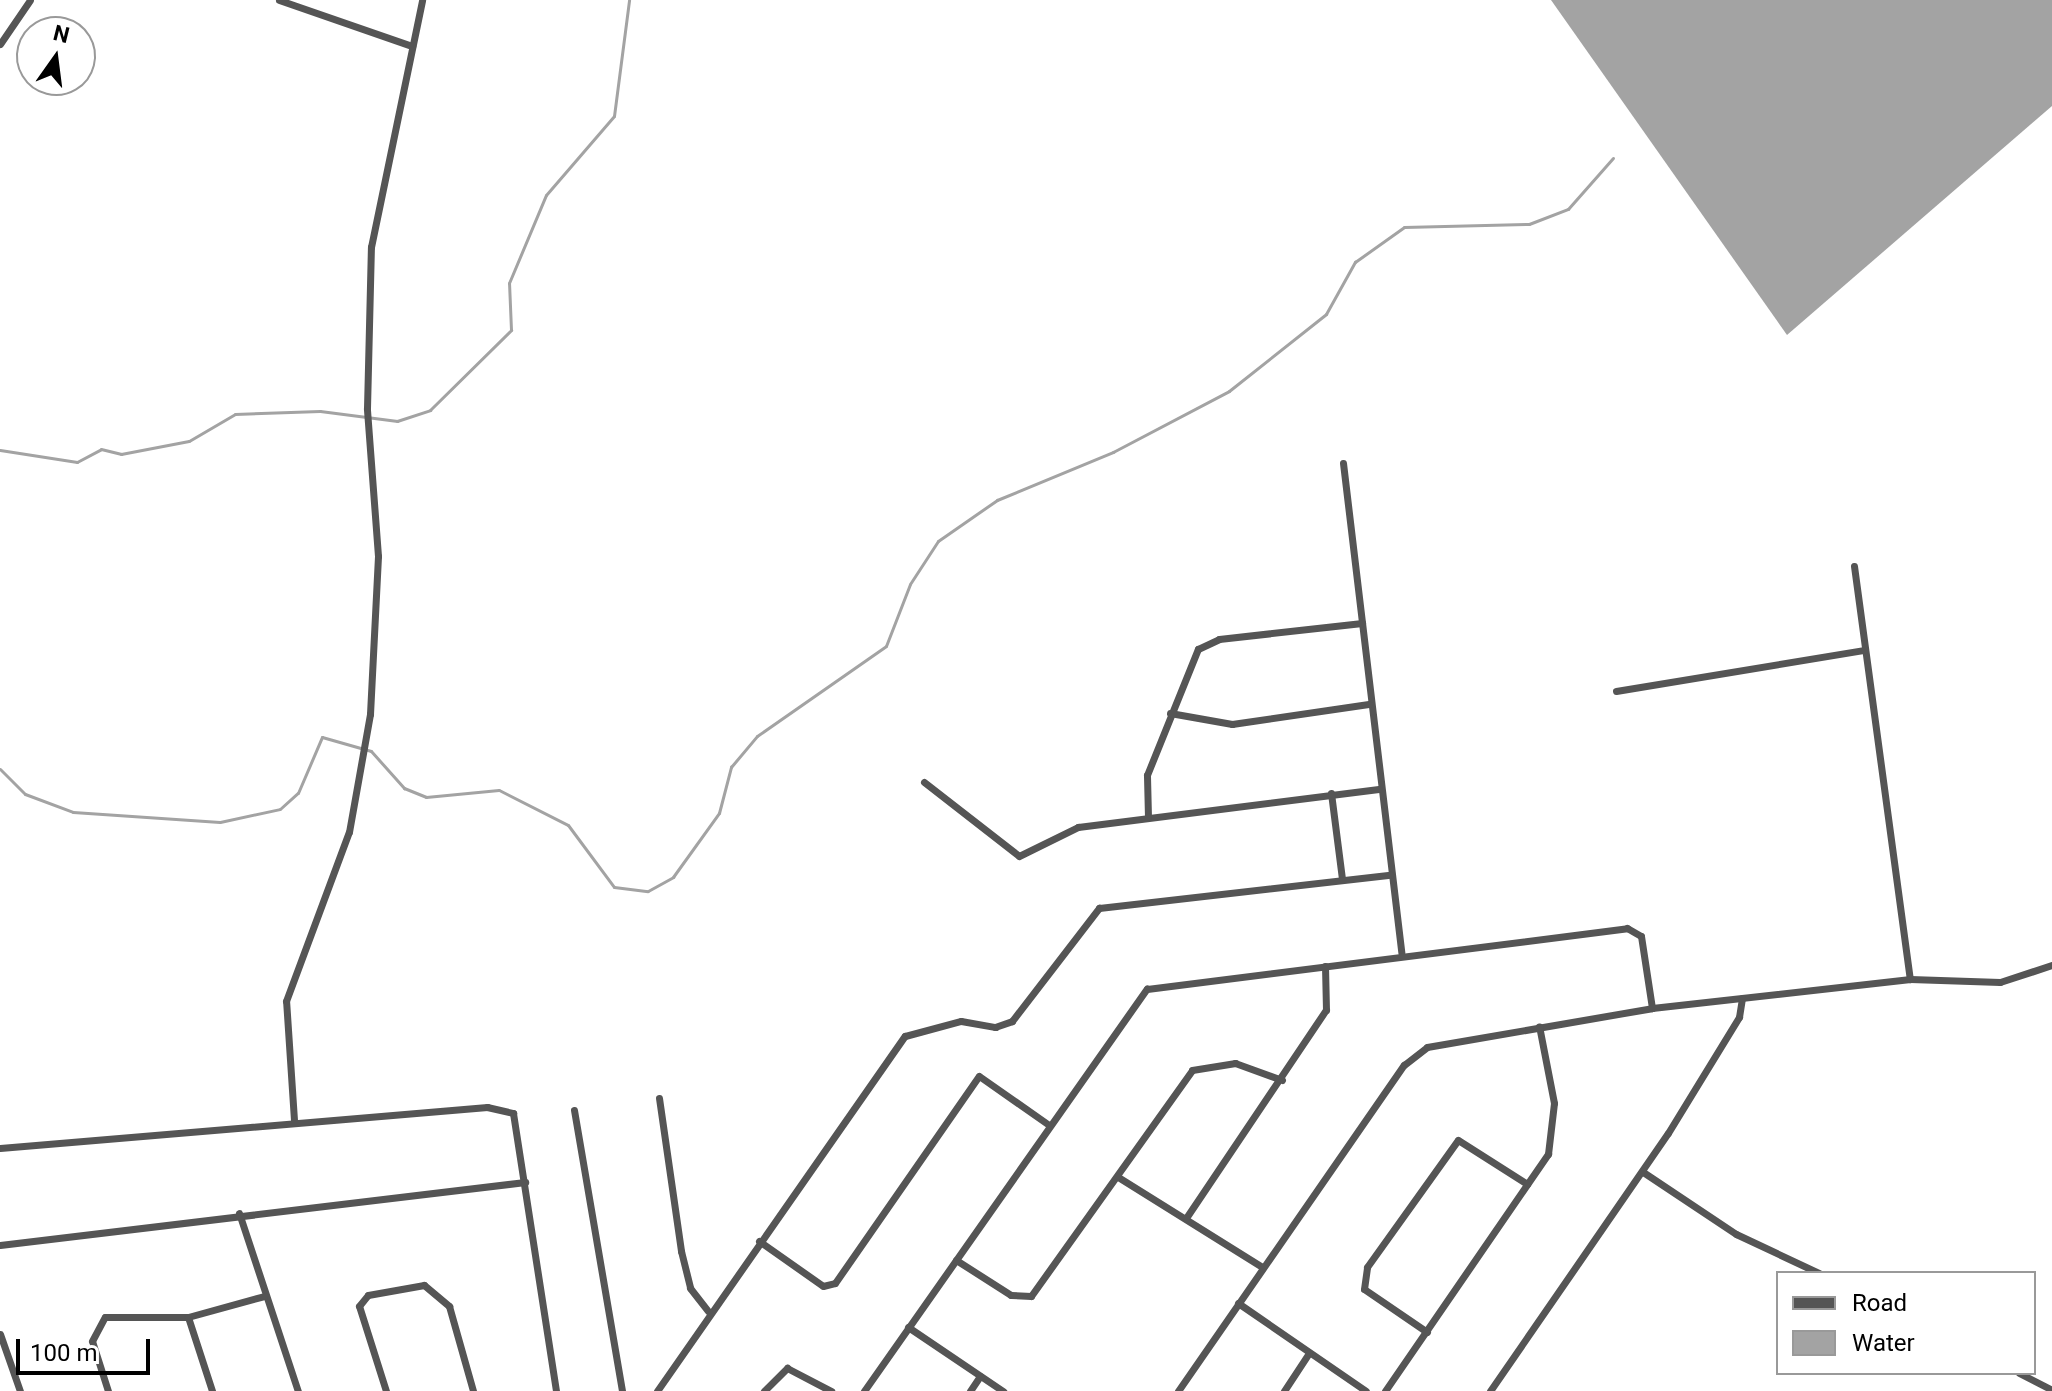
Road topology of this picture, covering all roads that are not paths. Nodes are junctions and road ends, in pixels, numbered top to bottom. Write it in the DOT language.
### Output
graph roads {
  1 [pos="30,0"];
  2 [pos="279,0"];
  3 [pos="422,0"];
  4 [pos="0,44"];
  5 [pos="412,46"];
  6 [pos="1343,463"];
  7 [pos="1854,566"];
  8 [pos="1362,623"];
  9 [pos="1865,650"];
  10 [pos="1616,691"];
  11 [pos="1369,704"];
  12 [pos="1170,713"];
  13 [pos="924,782"];
  14 [pos="1379,789"];
  15 [pos="1331,793"];
  16 [pos="1148,817"];
  17 [pos="1390,875"];
  18 [pos="1342,879"];
  19 [pos="1401,953"];
  20 [pos="2052,965"];
  21 [pos="1325,966"];
  22 [pos="1910,979"];
  23 [pos="1742,998"];
  24 [pos="1652,1008"];
  25 [pos="1539,1026"];
  26 [pos="1282,1080"];
  27 [pos="659,1098"];
  28 [pos="574,1110"];
  29 [pos="294,1120"];
  30 [pos="1049,1125"];
  31 [pos="0,1148"];
  32 [pos="1643,1172"];
  33 [pos="1118,1177"];
  34 [pos="525,1182"];
  35 [pos="1527,1184"];
  36 [pos="239,1213"];
  37 [pos="1186,1218"];
  38 [pos="759,1241"];
  39 [pos="0,1245"];
  40 [pos="956,1260"];
  41 [pos="1262,1267"];
  42 [pos="1815,1271"];
  43 [pos="264,1296"];
  44 [pos="1238,1303"];
  45 [pos="708,1311"];
  46 [pos="188,1317"];
  47 [pos="908,1327"];
  48 [pos="1427,1332"];
  49 [pos="0,1334"];
  50 [pos="1309,1353"];
  51 [pos="2023,1375"];
  52 [pos="980,1376"];
  53 [pos="2052,1390"];
  54 [pos="20,1391"];
  55 [pos="108,1391"];
  56 [pos="212,1391"];
  57 [pos="298,1391"];
  58 [pos="386,1391"];
  59 [pos="473,1391"];
  60 [pos="556,1391"];
  61 [pos="622,1391"];
  62 [pos="657,1391"];
  63 [pos="764,1391"];
  64 [pos="831,1391"];
  65 [pos="864,1391"];
  66 [pos="970,1391"];
  67 [pos="1003,1391"];
  68 [pos="1178,1391"];
  69 [pos="1284,1391"];
  70 [pos="1366,1391"];
  71 [pos="1385,1391"];
  72 [pos="1490,1391"];
  1 -- 4 [label="street"];
  2 -- 5 [label="street"];
  3 -- 5 [label="street"];
  5 -- 29 [label="street"];
  6 -- 8 [label="street"];
  7 -- 9 [label="street"];
  8 -- 11 [label="street"];
  8 -- 12 [label="street"];
  9 -- 10 [label="street"];
  9 -- 22 [label="street"];
  11 -- 12 [label="street"];
  11 -- 14 [label="street"];
  12 -- 16 [label="street"];
  13 -- 16 [label="street"];
  14 -- 15 [label="street"];
  14 -- 17 [label="street"];
  15 -- 16 [label="street"];
  15 -- 18 [label="street"];
  17 -- 18 [label="street"];
  17 -- 19 [label="street"];
  18 -- 38 [label="street"];
  19 -- 21 [label="street"];
  19 -- 24 [label="street"];
  20 -- 22 [label="street"];
  21 -- 26 [label="street"];
  21 -- 30 [label="street"];
  22 -- 23 [label="street"];
  23 -- 24 [label="street"];
  23 -- 32 [label="street"];
  24 -- 25 [label="street"];
  25 -- 35 [label="street"];
  25 -- 41 [label="street"];
  26 -- 33 [label="street"];
  26 -- 37 [label="street"];
  27 -- 45 [label="street"];
  28 -- 61 [label="street"];
  29 -- 31 [label="street"];
  29 -- 34 [label="street"];
  30 -- 38 [label="street"];
  30 -- 40 [label="street"];
  32 -- 42 [label="street"];
  32 -- 72 [label="street"];
  33 -- 37 [label="street"];
  33 -- 40 [label="street"];
  34 -- 36 [label="street"];
  34 -- 60 [label="street"];
  35 -- 48 [label="street"];
  35 -- 48 [label="street"];
  36 -- 39 [label="street"];
  36 -- 43 [label="street"];
  37 -- 41 [label="street"];
  38 -- 45 [label="street"];
  40 -- 47 [label="street"];
  41 -- 44 [label="street"];
  43 -- 46 [label="street"];
  43 -- 57 [label="street"];
  44 -- 50 [label="street"];
  44 -- 68 [label="street"];
  45 -- 62 [label="street"];
  46 -- 55 [label="street"];
  46 -- 56 [label="street"];
  47 -- 52 [label="street"];
  47 -- 65 [label="street"];
  48 -- 71 [label="street"];
  49 -- 54 [label="street"];
  50 -- 69 [label="street"];
  50 -- 70 [label="street"];
  51 -- 53 [label="street"];
  52 -- 66 [label="street"];
  52 -- 67 [label="street"];
  58 -- 59 [label="street"];
  63 -- 64 [label="street"];
}
